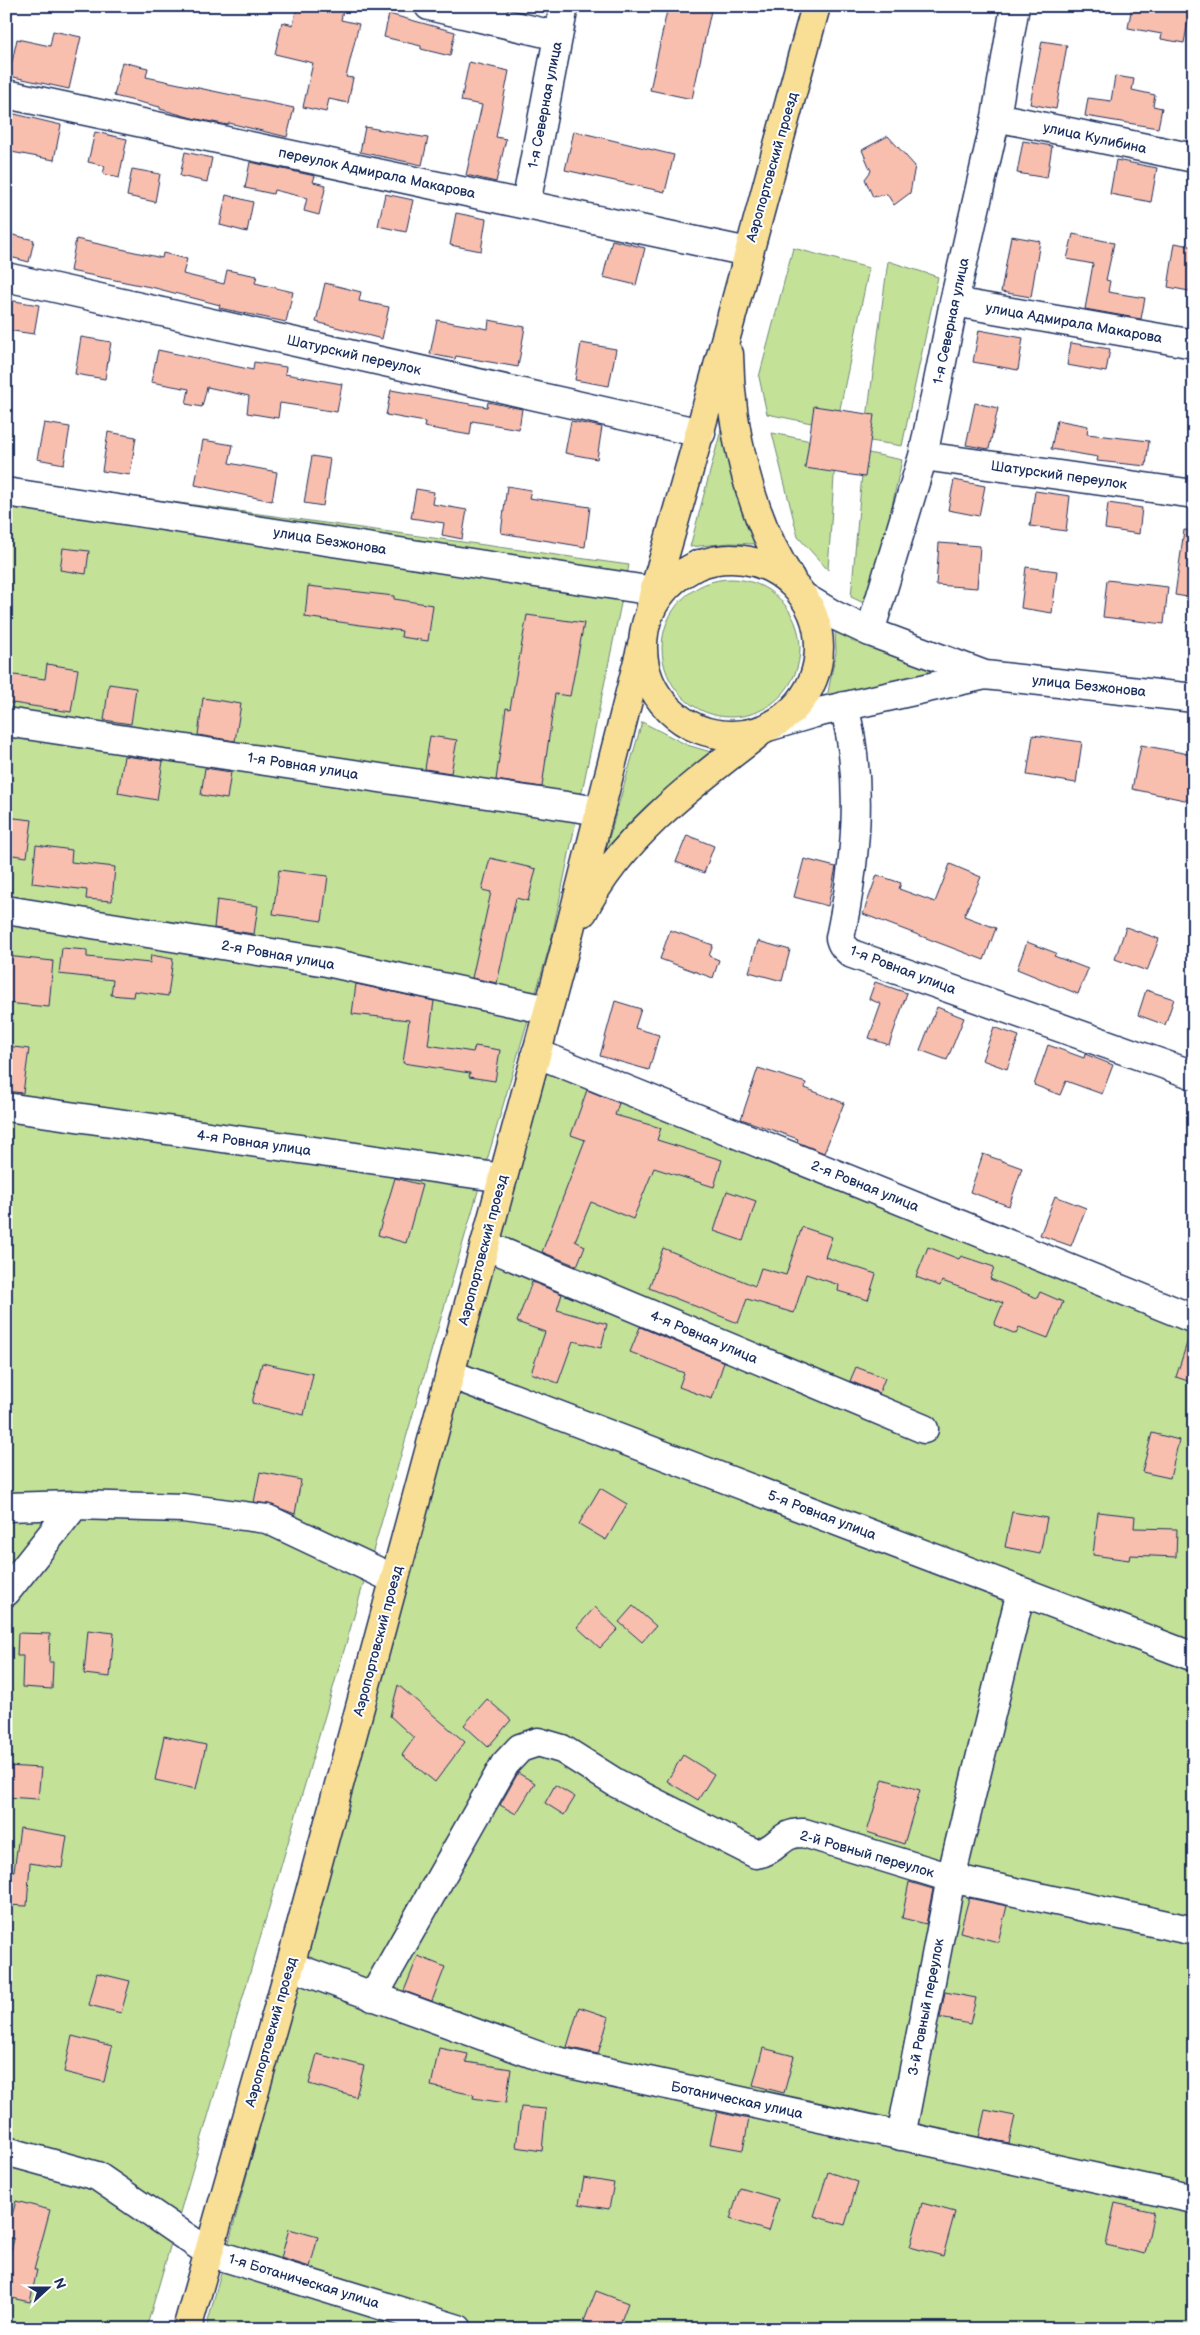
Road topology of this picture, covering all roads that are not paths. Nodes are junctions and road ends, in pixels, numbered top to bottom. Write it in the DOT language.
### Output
graph roads {
  1 [pos="429,6"];
  2 [pos="564,6"];
  3 [pos="816,6"];
  4 [pos="1015,6"];
  5 [pos="558,36"];
  6 [pos="6,94"];
  7 [pos="996,117"];
  8 [pos="1194,158"];
  9 [pos="526,204"];
  10 [pos="748,252"];
  11 [pos="6,277"];
  12 [pos="954,302"];
  13 [pos="729,327"];
  14 [pos="1194,344"];
  15 [pos="701,433"];
  16 [pos="923,456"];
  17 [pos="6,492"];
  18 [pos="1194,494"];
  19 [pos="699,564"];
  20 [pos="800,592"];
  21 [pos="652,601"];
  22 [pos="870,632"];
  23 [pos="642,645"];
  24 [pos="985,675"];
  25 [pos="1194,698"];
  26 [pos="844,706"];
  27 [pos="6,722"];
  28 [pos="766,729"];
  29 [pos="600,811"];
  30 [pos="6,910"];
  31 [pos="564,952"];
  32 [pos="548,1010"];
  33 [pos="536,1053"];
  34 [pos="1194,1075"];
  35 [pos="6,1107"];
  36 [pos="503,1178"];
  37 [pos="485,1245"];
  38 [pos="1194,1319"];
  39 [pos="450,1374"];
  40 [pos="924,1429"];
  41 [pos="75,1505"];
  42 [pos="6,1507"];
  43 [pos="394,1579"];
  44 [pos="1021,1591"];
  45 [pos="6,1592"];
  46 [pos="1194,1657"];
  47 [pos="951,1878"];
  48 [pos="1194,1931"];
  49 [pos="290,1966"];
  50 [pos="373,1997"];
  51 [pos="901,2136"];
  52 [pos="6,2151"];
  53 [pos="1194,2199"];
  54 [pos="208,2252"];
  55 [pos="187,2329"];
  56 [pos="458,2329"];
  1 -- 5 [label="street"];
  2 -- 5 [label="street, 1-я Северная улица"];
  3 -- 10 [label="main road, Аэропортовский проезд"];
  4 -- 7 [label="street, 1-я Северная улица"];
  5 -- 9 [label="street, 1-я Северная улица"];
  6 -- 9 [label="street, переулок Адмирала Макарова"];
  7 -- 8 [label="street, улица Кулибина"];
  7 -- 12 [label="street, 1-я Северная улица"];
  9 -- 10 [label="street, переулок Адмирала Макарова"];
  10 -- 13 [label="main road, Аэропортовский проезд"];
  11 -- 15 [label="street, Шатурский переулок"];
  12 -- 14 [label="street, улица Адмирала Макарова"];
  12 -- 16 [label="street, 1-я Северная улица"];
  13 -- 15 [label="main road"];
  13 -- 20 [label="main road"];
  15 -- 21 [label="main road"];
  16 -- 18 [label="street, Шатурский переулок"];
  16 -- 22 [label="street, 1-я Северная улица"];
  17 -- 21 [label="street, улица Безжонова"];
  19 -- 20 [label="main road"];
  19 -- 21 [label="street"];
  20 -- 22 [label="street"];
  20 -- 28 [label="main road"];
  21 -- 23 [label="main road"];
  22 -- 24 [label="street"];
  23 -- 28 [label="main road"];
  23 -- 29 [label="main road"];
  24 -- 25 [label="street, улица Безжонова"];
  24 -- 26 [label="street"];
  26 -- 28 [label="street"];
  26 -- 34 [label="street, 1-я Ровная улица"];
  27 -- 29 [label="street, 1-я Ровная улица"];
  28 -- 31 [label="main road"];
  29 -- 31 [label="main road"];
  30 -- 32 [label="street, 2-я Ровная улица"];
  31 -- 32 [label="main road, Аэропортовский проезд"];
  32 -- 33 [label="main road, Аэропортовский проезд"];
  33 -- 36 [label="main road, Аэропортовский проезд"];
  33 -- 38 [label="street, 2-я Ровная улица"];
  35 -- 36 [label="street, 4-я Ровная улица"];
  36 -- 37 [label="main road, Аэропортовский проезд"];
  37 -- 39 [label="main road, Аэропортовский проезд"];
  37 -- 40 [label="street, 4-я Ровная улица"];
  39 -- 43 [label="main road, Аэропортовский проезд"];
  39 -- 44 [label="street, 5-я Ровная улица"];
  41 -- 42 [label="street"];
  41 -- 43 [label="street"];
  41 -- 45 [label="street"];
  43 -- 49 [label="main road, Аэропортовский проезд"];
  44 -- 46 [label="street, 5-я Ровная улица"];
  44 -- 47 [label="street, 3-й Ровный переулок"];
  47 -- 48 [label="street, 2-й Ровный переулок"];
  47 -- 50 [label="street, 2-й Ровный переулок"];
  47 -- 51 [label="street, 3-й Ровный переулок"];
  49 -- 50 [label="street, Ботаническая улица"];
  49 -- 54 [label="main road, Аэропортовский проезд"];
  50 -- 51 [label="street, Ботаническая улица"];
  51 -- 53 [label="street, Ботаническая улица"];
  52 -- 54 [label="street, 1-я Ботаническая улица"];
  54 -- 55 [label="main road, Аэропортовский проезд"];
  54 -- 56 [label="street, 1-я Ботаническая улица"];
}
